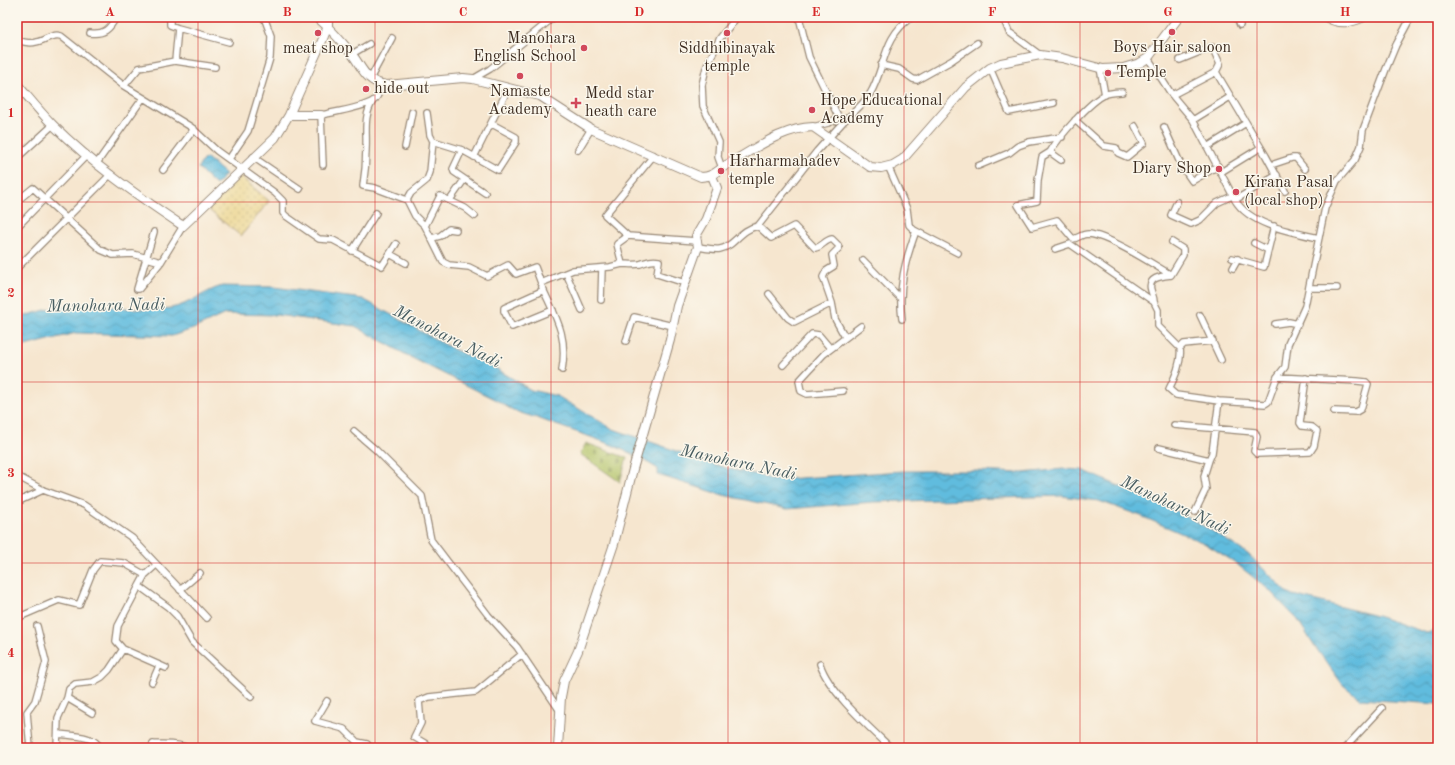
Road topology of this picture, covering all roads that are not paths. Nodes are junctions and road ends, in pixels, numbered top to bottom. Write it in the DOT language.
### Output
graph roads {
  1 [pos="116,17"];
  2 [pos="170,17"];
  3 [pos="264,17"];
  4 [pos="316,17"];
  5 [pos="554,17"];
  6 [pos="737,17"];
  7 [pos="799,17"];
  8 [pos="912,17"];
  9 [pos="1008,17"];
  10 [pos="1179,17"];
  11 [pos="1237,17"];
  12 [pos="1326,17"];
  13 [pos="1364,17"];
  14 [pos="1411,17"];
  15 [pos="328,21"];
  16 [pos="1240,24"];
  17 [pos="178,28"];
  18 [pos="90,33"];
  19 [pos="392,38"];
  20 [pos="17,40"];
  21 [pos="229,42"];
  22 [pos="977,42"];
  23 [pos="369,44"];
  24 [pos="352,54"];
  25 [pos="1040,55"];
  26 [pos="1148,58"];
  27 [pos="1180,60"];
  28 [pos="175,61"];
  29 [pos="881,65"];
  30 [pos="215,67"];
  31 [pos="990,68"];
  32 [pos="1100,68"];
  33 [pos="1216,72"];
  34 [pos="370,79"];
  35 [pos="473,79"];
  36 [pos="17,84"];
  37 [pos="381,84"];
  38 [pos="124,86"];
  39 [pos="508,89"];
  40 [pos="1122,92"];
  41 [pos="1106,94"];
  42 [pos="1172,95"];
  43 [pos="1230,97"];
  44 [pos="143,98"];
  45 [pos="373,101"];
  46 [pos="1054,103"];
  47 [pos="412,112"];
  48 [pos="427,113"];
  49 [pos="321,114"];
  50 [pos="289,116"];
  51 [pos="841,119"];
  52 [pos="1075,120"];
  53 [pos="1193,120"];
  54 [pos="1246,123"];
  55 [pos="492,124"];
  56 [pos="53,125"];
  57 [pos="1135,126"];
  58 [pos="813,127"];
  59 [pos="1164,127"];
  60 [pos="194,129"];
  61 [pos="591,129"];
  62 [pos="1062,137"];
  63 [pos="829,138"];
  64 [pos="433,141"];
  65 [pos="1207,146"];
  66 [pos="405,147"];
  67 [pos="1260,148"];
  68 [pos="462,150"];
  69 [pos="578,150"];
  70 [pos="1050,152"];
  71 [pos="87,155"];
  72 [pos="654,155"];
  73 [pos="253,157"];
  74 [pos="474,157"];
  75 [pos="17,158"];
  76 [pos="228,159"];
  77 [pos="1062,160"];
  78 [pos="98,163"];
  79 [pos="323,165"];
  80 [pos="1272,165"];
  81 [pos="888,166"];
  82 [pos="978,166"];
  83 [pos="1218,166"];
  84 [pos="722,168"];
  85 [pos="1305,169"];
  86 [pos="163,170"];
  87 [pos="242,170"];
  88 [pos="1221,172"];
  89 [pos="111,174"];
  90 [pos="1277,175"];
  91 [pos="712,176"];
  92 [pos="464,180"];
  93 [pos="300,189"];
  94 [pos="1285,191"];
  95 [pos="485,194"];
  96 [pos="1235,197"];
  97 [pos="45,199"];
  98 [pos="407,200"];
  99 [pos="450,200"];
  100 [pos="17,201"];
  101 [pos="1177,202"];
  102 [pos="376,213"];
  103 [pos="475,216"];
  104 [pos="67,220"];
  105 [pos="183,226"];
  106 [pos="426,226"];
  107 [pos="758,226"];
  108 [pos="1274,226"];
  109 [pos="17,227"];
  110 [pos="456,230"];
  111 [pos="916,231"];
  112 [pos="154,232"];
  113 [pos="628,236"];
  114 [pos="432,238"];
  115 [pos="1318,238"];
  116 [pos="1072,242"];
  117 [pos="1172,242"];
  118 [pos="1254,243"];
  119 [pos="396,244"];
  120 [pos="697,244"];
  121 [pos="1055,249"];
  122 [pos="1268,250"];
  123 [pos="352,251"];
  124 [pos="390,254"];
  125 [pos="958,254"];
  126 [pos="146,257"];
  127 [pos="863,260"];
  128 [pos="161,262"];
  129 [pos="406,263"];
  130 [pos="622,264"];
  131 [pos="17,268"];
  132 [pos="602,268"];
  133 [pos="1234,268"];
  134 [pos="566,273"];
  135 [pos="1171,275"];
  136 [pos="541,283"];
  137 [pos="685,283"];
  138 [pos="1309,288"];
  139 [pos="1337,288"];
  140 [pos="544,290"];
  141 [pos="769,294"];
  142 [pos="899,297"];
  143 [pos="601,300"];
  144 [pos="1154,302"];
  145 [pos="832,304"];
  146 [pos="553,310"];
  147 [pos="582,310"];
  148 [pos="1200,315"];
  149 [pos="902,319"];
  150 [pos="1275,324"];
  151 [pos="1298,324"];
  152 [pos="673,326"];
  153 [pos="861,326"];
  154 [pos="845,337"];
  155 [pos="1213,340"];
  156 [pos="626,341"];
  157 [pos="830,348"];
  158 [pos="1180,348"];
  159 [pos="1221,360"];
  160 [pos="783,364"];
  161 [pos="562,370"];
  162 [pos="1277,376"];
  163 [pos="1306,378"];
  164 [pos="843,391"];
  165 [pos="1219,402"];
  166 [pos="1334,411"];
  167 [pos="1174,425"];
  168 [pos="1215,429"];
  169 [pos="354,431"];
  170 [pos="1159,448"];
  171 [pos="1209,460"];
  172 [pos="17,476"];
  173 [pos="43,490"];
  174 [pos="17,502"];
  175 [pos="1195,512"];
  176 [pos="156,565"];
  177 [pos="200,573"];
  178 [pos="145,575"];
  179 [pos="138,586"];
  180 [pos="180,590"];
  181 [pos="17,618"];
  182 [pos="207,618"];
  183 [pos="37,626"];
  184 [pos="123,649"];
  185 [pos="522,654"];
  186 [pos="820,664"];
  187 [pos="159,666"];
  188 [pos="166,668"];
  189 [pos="152,682"];
  190 [pos="251,697"];
  191 [pos="67,698"];
  192 [pos="327,701"];
  193 [pos="1382,708"];
  194 [pos="560,711"];
  195 [pos="92,713"];
  196 [pos="58,734"];
  197 [pos="426,744"];
  198 [pos="1349,747"];
  199 [pos="30,748"];
  200 [pos="57,748"];
  201 [pos="100,748"];
  202 [pos="151,748"];
  203 [pos="187,748"];
  204 [pos="370,748"];
  205 [pos="558,748"];
  206 [pos="891,748"];
  1 -- 18 [label="street"];
  2 -- 17 [label="street"];
  3 -- 76 [label="street"];
  4 -- 15 [label="street"];
  5 -- 35 [label="street"];
  6 -- 84 [label="street"];
  7 -- 51 [label="street"];
  8 -- 29 [label="street"];
  9 -- 25 [label="street"];
  10 -- 26 [label="street"];
  11 -- 16 [label="street"];
  12 -- 13 [label="street"];
  14 -- 115 [label="street"];
  15 -- 24 [label="street"];
  15 -- 50 [label="street"];
  17 -- 21 [label="street"];
  17 -- 28 [label="street"];
  19 -- 34 [label="street"];
  20 -- 38 [label="street"];
  22 -- 29 [label="street"];
  23 -- 24 [label="street"];
  24 -- 34 [label="street"];
  25 -- 31 [label="street"];
  25 -- 32 [label="street"];
  26 -- 32 [label="street"];
  26 -- 42 [label="street"];
  27 -- 33 [label="street"];
  28 -- 30 [label="street"];
  28 -- 38 [label="street"];
  29 -- 51 [label="street"];
  31 -- 46 [label="street"];
  31 -- 81 [label="street"];
  32 -- 41 [label="street"];
  33 -- 42 [label="street"];
  33 -- 43 [label="street"];
  34 -- 37 [label="street"];
  35 -- 37 [label="street"];
  35 -- 39 [label="street"];
  36 -- 56 [label="street"];
  37 -- 45 [label="street"];
  38 -- 44 [label="street"];
  39 -- 55 [label="street"];
  39 -- 61 [label="street"];
  40 -- 41 [label="street"];
  41 -- 52 [label="street"];
  42 -- 53 [label="street"];
  43 -- 53 [label="street"];
  43 -- 54 [label="street"];
  44 -- 60 [label="street"];
  44 -- 78 [label="street"];
  45 -- 49 [label="street"];
  45 -- 98 [label="street"];
  47 -- 66 [label="street"];
  48 -- 64 [label="street"];
  49 -- 50 [label="street"];
  49 -- 79 [label="street"];
  50 -- 73 [label="street"];
  51 -- 58 [label="street"];
  51 -- 63 [label="street"];
  52 -- 57 [label="street"];
  52 -- 62 [label="street"];
  53 -- 65 [label="street"];
  54 -- 65 [label="street"];
  54 -- 67 [label="street"];
  55 -- 74 [label="street"];
  55 -- 74 [label="street"];
  56 -- 71 [label="street"];
  56 -- 75 [label="street"];
  58 -- 63 [label="street"];
  58 -- 84 [label="street"];
  59 -- 83 [label="street"];
  60 -- 76 [label="street"];
  60 -- 86 [label="street"];
  61 -- 69 [label="street"];
  61 -- 72 [label="street"];
  62 -- 70 [label="street"];
  62 -- 82 [label="street"];
  63 -- 81 [label="street"];
  63 -- 107 [label="street"];
  64 -- 68 [label="street"];
  64 -- 98 [label="street"];
  65 -- 83 [label="street"];
  67 -- 80 [label="street"];
  67 -- 88 [label="street"];
  68 -- 74 [label="street"];
  68 -- 92 [label="street"];
  70 -- 77 [label="street"];
  70 -- 116 [label="street"];
  71 -- 78 [label="street"];
  71 -- 97 [label="street"];
  72 -- 91 [label="street"];
  72 -- 113 [label="street"];
  73 -- 87 [label="street"];
  73 -- 93 [label="street"];
  76 -- 87 [label="street"];
  78 -- 89 [label="street"];
  80 -- 85 [label="street"];
  80 -- 90 [label="street"];
  81 -- 111 [label="street"];
  83 -- 88 [label="street"];
  84 -- 91 [label="street"];
  87 -- 105 [label="street"];
  87 -- 123 [label="street"];
  88 -- 96 [label="street"];
  89 -- 104 [label="street"];
  89 -- 105 [label="street"];
  90 -- 94 [label="street"];
  90 -- 96 [label="street"];
  91 -- 120 [label="street"];
  92 -- 95 [label="street"];
  92 -- 99 [label="street"];
  96 -- 101 [label="street"];
  96 -- 108 [label="street"];
  97 -- 100 [label="street"];
  97 -- 104 [label="street"];
  97 -- 109 [label="street"];
  98 -- 106 [label="street"];
  99 -- 103 [label="street"];
  99 -- 106 [label="street"];
  102 -- 123 [label="street"];
  104 -- 126 [label="street"];
  104 -- 131 [label="street"];
  105 -- 128 [label="street"];
  106 -- 114 [label="street"];
  107 -- 120 [label="street"];
  107 -- 145 [label="street"];
  108 -- 115 [label="street"];
  108 -- 122 [label="street"];
  110 -- 114 [label="street"];
  111 -- 125 [label="street"];
  111 -- 142 [label="street"];
  112 -- 126 [label="street"];
  113 -- 120 [label="street"];
  113 -- 130 [label="street"];
  114 -- 136 [label="street"];
  115 -- 138 [label="street"];
  116 -- 121 [label="street"];
  116 -- 135 [label="street"];
  116 -- 144 [label="street"];
  117 -- 135 [label="street"];
  118 -- 122 [label="street"];
  119 -- 124 [label="street"];
  120 -- 137 [label="street"];
  122 -- 133 [label="street"];
  123 -- 124 [label="street"];
  124 -- 129 [label="street"];
  126 -- 128 [label="street"];
  126 -- 128 [label="street"];
  127 -- 142 [label="street"];
  130 -- 132 [label="street"];
  130 -- 137 [label="street"];
  132 -- 134 [label="street"];
  132 -- 143 [label="street"];
  134 -- 136 [label="street"];
  134 -- 147 [label="street"];
  135 -- 144 [label="street"];
  136 -- 140 [label="street"];
  137 -- 152 [label="street"];
  138 -- 139 [label="street"];
  138 -- 151 [label="street"];
  140 -- 146 [label="street"];
  140 -- 146 [label="street"];
  141 -- 145 [label="street"];
  142 -- 149 [label="street"];
  144 -- 158 [label="street"];
  145 -- 154 [label="street"];
  146 -- 161 [label="street"];
  148 -- 155 [label="street"];
  150 -- 151 [label="street"];
  151 -- 162 [label="street"];
  152 -- 156 [label="street"];
  152 -- 194 [label="street"];
  153 -- 154 [label="street"];
  154 -- 157 [label="street"];
  155 -- 158 [label="street"];
  155 -- 159 [label="street"];
  157 -- 160 [label="street"];
  157 -- 164 [label="street"];
  158 -- 165 [label="street"];
  162 -- 163 [label="street"];
  162 -- 165 [label="street"];
  163 -- 166 [label="street"];
  163 -- 168 [label="street"];
  165 -- 168 [label="street"];
  167 -- 168 [label="street"];
  168 -- 171 [label="street"];
  169 -- 185 [label="street"];
  170 -- 171 [label="street"];
  171 -- 175 [label="street"];
  172 -- 173 [label="street"];
  173 -- 174 [label="street"];
  173 -- 176 [label="street"];
  176 -- 178 [label="street"];
  176 -- 180 [label="street"];
  177 -- 180 [label="street"];
  178 -- 179 [label="street"];
  178 -- 181 [label="street"];
  179 -- 184 [label="street"];
  179 -- 190 [label="street"];
  180 -- 182 [label="street"];
  183 -- 199 [label="street"];
  184 -- 187 [label="street"];
  184 -- 191 [label="street"];
  185 -- 194 [label="street"];
  185 -- 197 [label="street"];
  186 -- 206 [label="street"];
  187 -- 188 [label="street"];
  187 -- 189 [label="street"];
  191 -- 195 [label="street"];
  191 -- 196 [label="street"];
  192 -- 204 [label="street"];
  193 -- 198 [label="street"];
  194 -- 205 [label="street"];
  196 -- 200 [label="street"];
  196 -- 201 [label="street"];
  202 -- 203 [label="street"];
}
